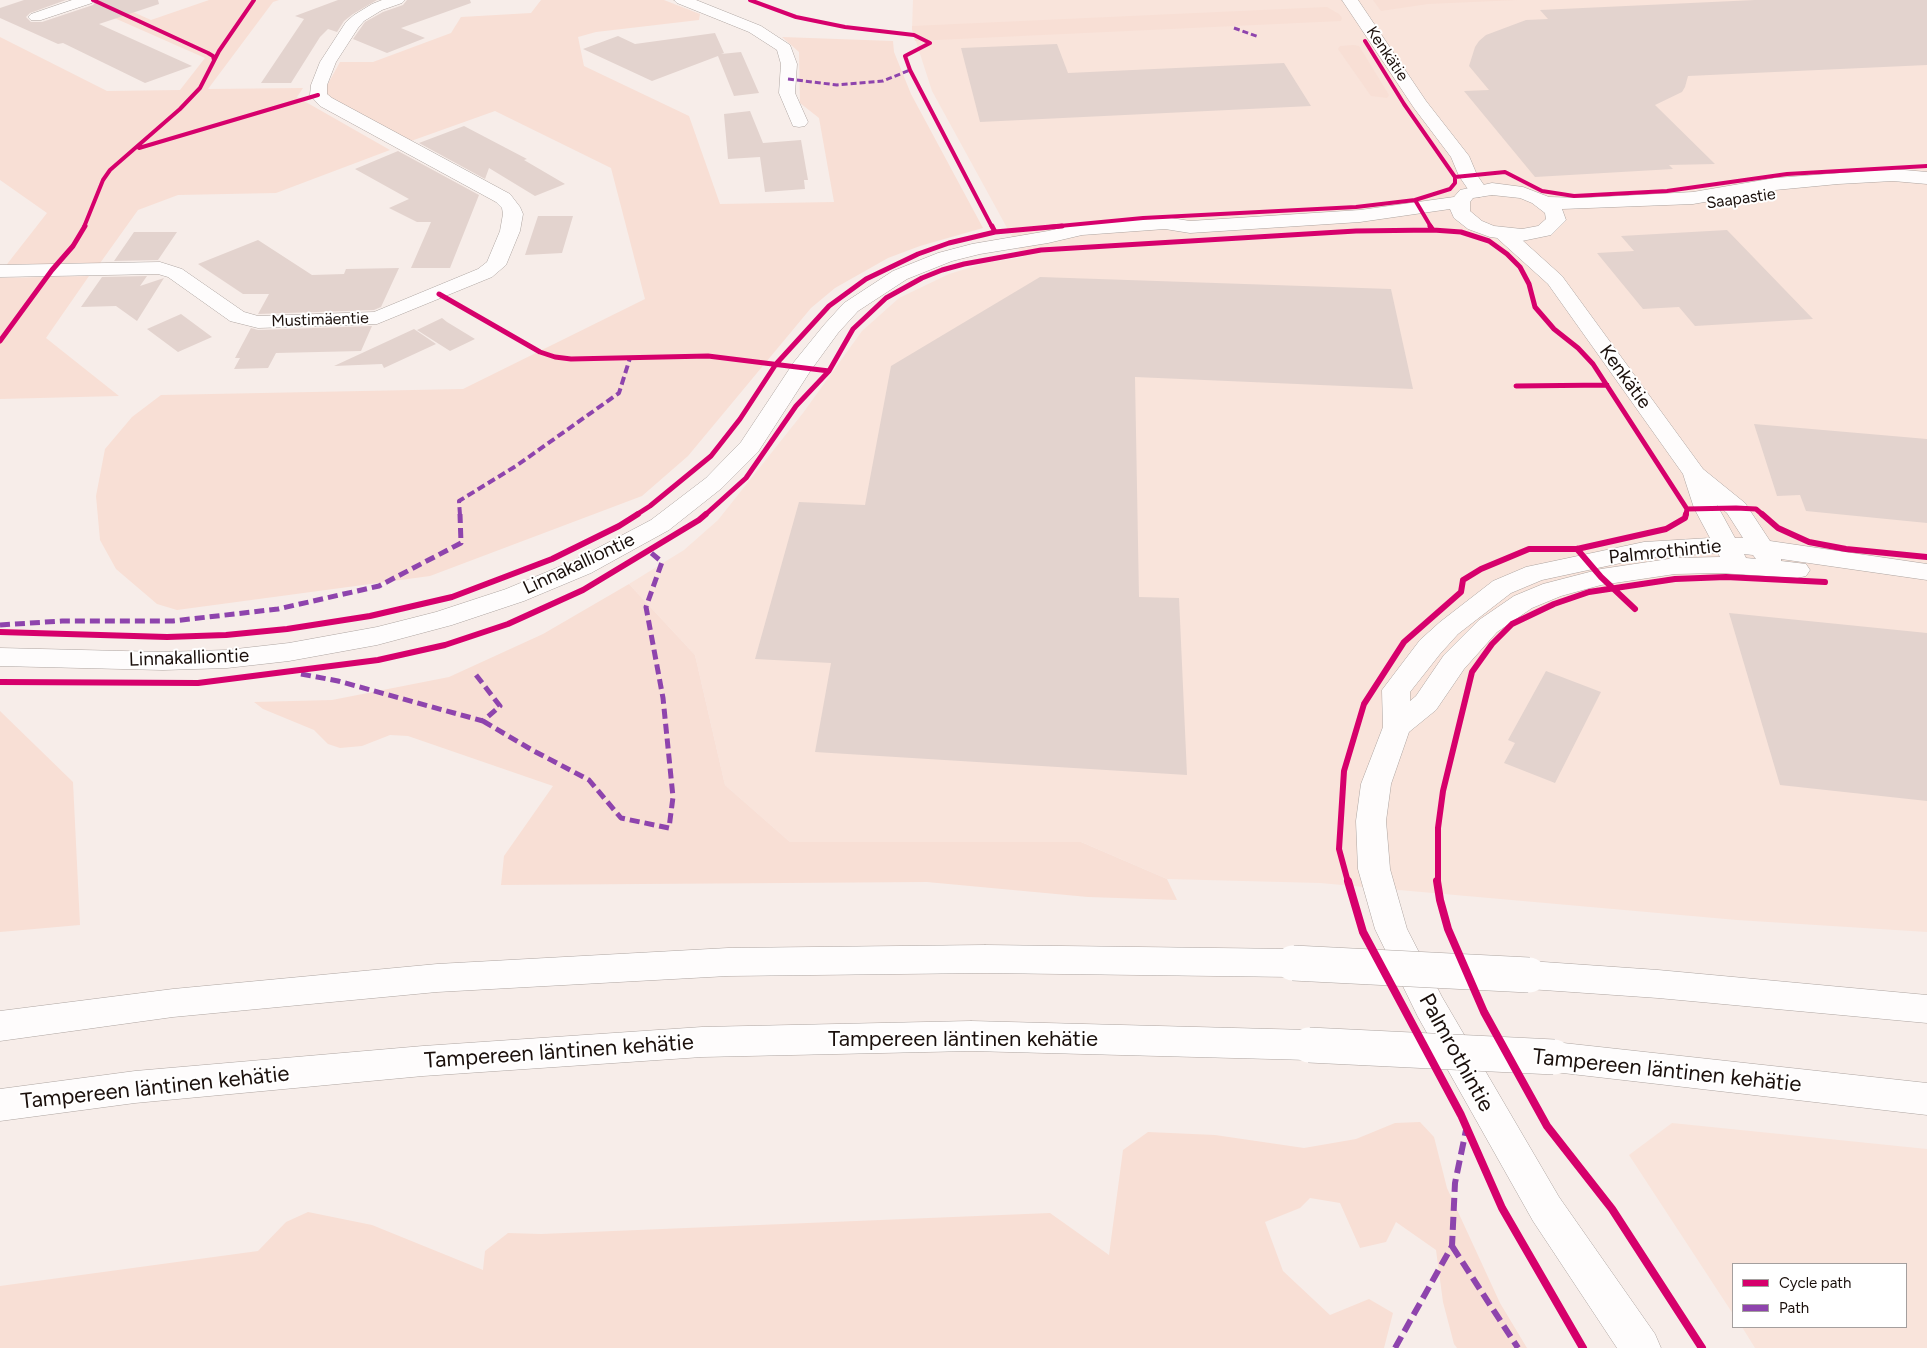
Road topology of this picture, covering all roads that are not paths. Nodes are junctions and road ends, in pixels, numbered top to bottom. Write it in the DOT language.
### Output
graph roads {
  1 [pos="87,0"];
  2 [pos="397,0"];
  3 [pos="682,0"];
  4 [pos="1350,0"];
  5 [pos="36,17"];
  6 [pos="799,122"];
  7 [pos="1460,156"];
  8 [pos="1927,179"];
  9 [pos="1504,190"];
  10 [pos="1479,191"];
  11 [pos="1462,210"];
  12 [pos="1551,212"];
  13 [pos="1504,234"];
  14 [pos="1535,234"];
  15 [pos="0,272"];
  16 [pos="1555,280"];
  17 [pos="1695,474"];
  18 [pos="1731,555"];
  19 [pos="1768,558"];
  20 [pos="1927,574"];
  21 [pos="0,657"];
  22 [pos="1927,1009"];
  23 [pos="0,1026"];
  24 [pos="1927,1099"];
  25 [pos="0,1105"];
  26 [pos="1642,1348"];
  1 -- 5 [label="main road"];
  2 -- 15 [label="main road, Mustimäentie"];
  3 -- 6 [label="main road"];
  4 -- 7 [label="main road, Kenkätie"];
  7 -- 9 [label="main road, Kenkätie"];
  7 -- 10 [label="main road, Kenkätie"];
  8 -- 12 [label="main road, Saapastie"];
  9 -- 10 [label="main road"];
  9 -- 12 [label="main road"];
  10 -- 11 [label="main road"];
  11 -- 13 [label="main road"];
  11 -- 21 [label="main road, Linnakalliontie"];
  12 -- 14 [label="main road"];
  13 -- 14 [label="main road"];
  13 -- 16 [label="main road, Kenkätie"];
  14 -- 16 [label="main road, Kenkätie"];
  16 -- 17 [label="main road, Kenkätie"];
  17 -- 18 [label="main road, Kenkätie"];
  17 -- 19 [label="main road, Kenkätie"];
  18 -- 19 [label="main road, Palmrothintie"];
  18 -- 26 [label="main road, Palmrothintie"];
  19 -- 20 [label="main road, Palmrothintie"];
  22 -- 23 [label="main road, bridge"];
  24 -- 25 [label="main road, Tampereen läntinen kehätie, bridge"];
}
